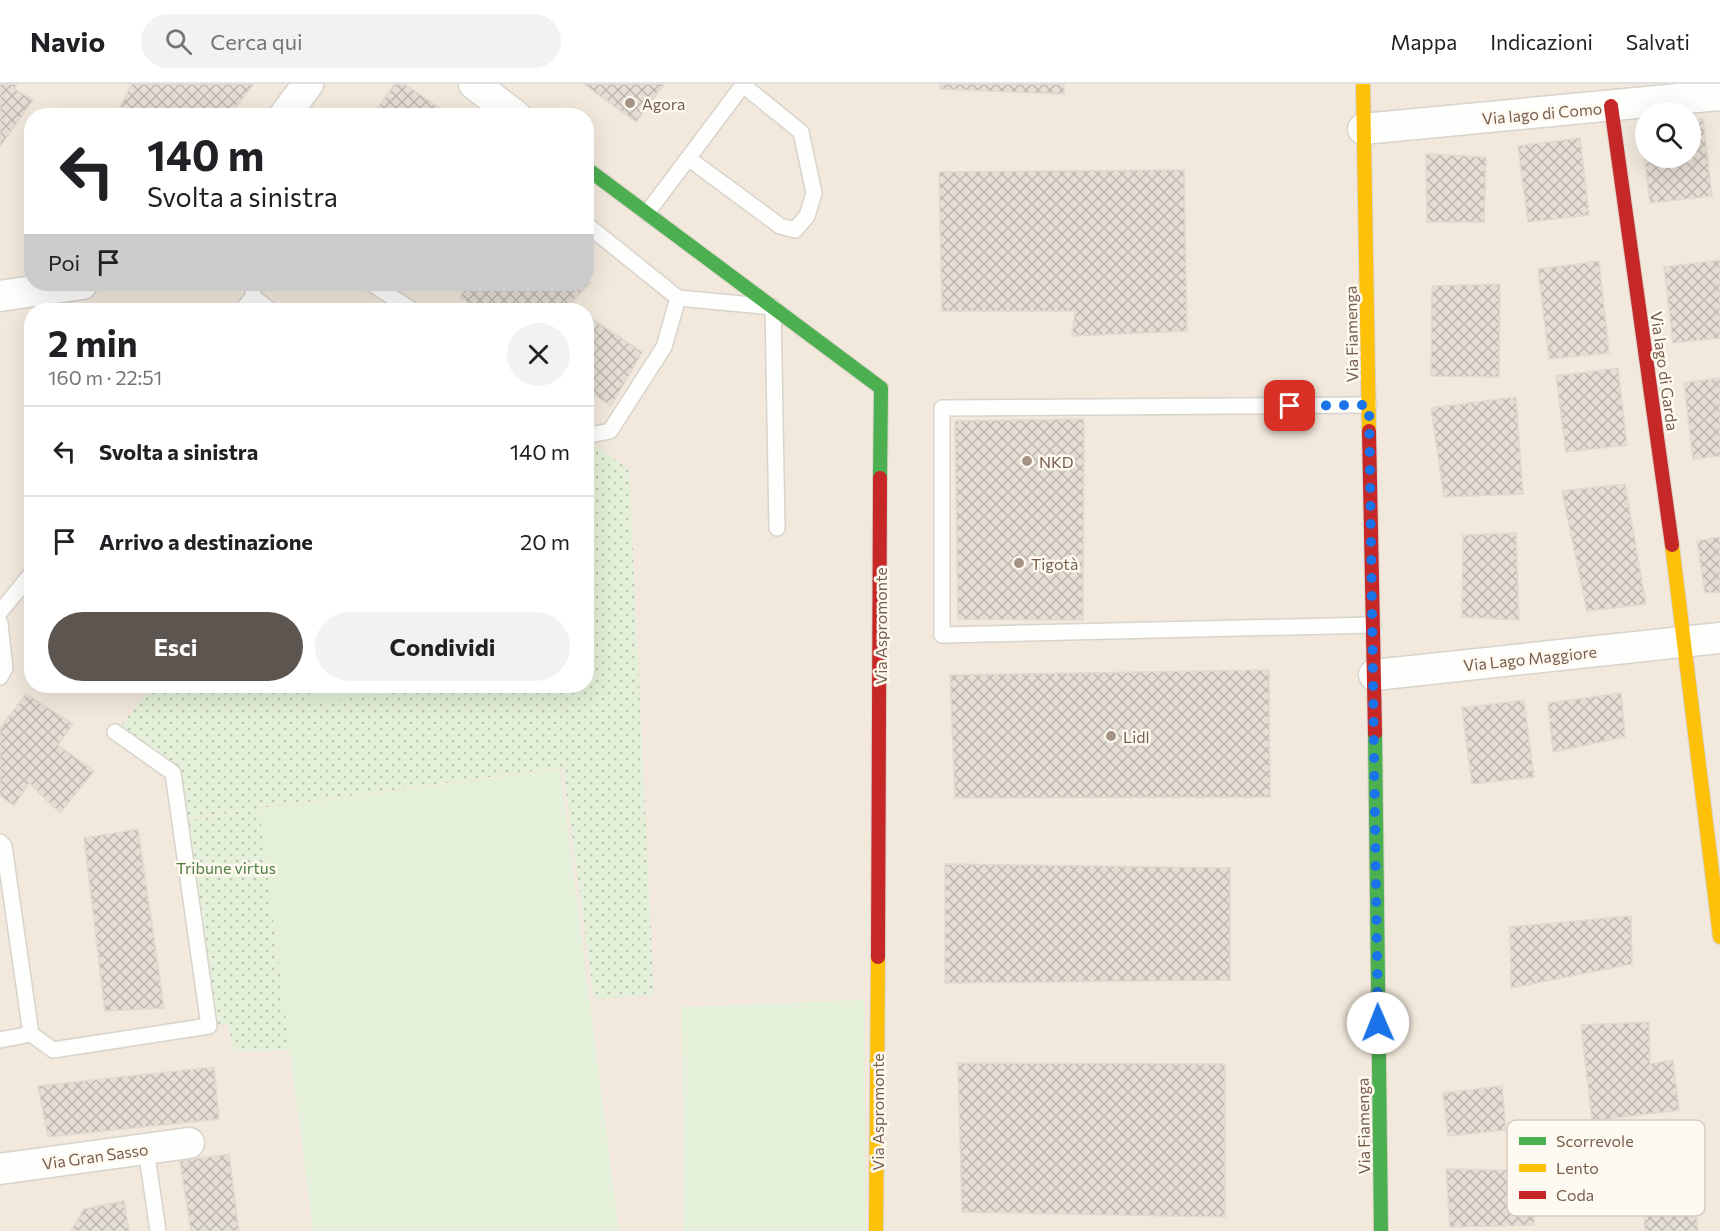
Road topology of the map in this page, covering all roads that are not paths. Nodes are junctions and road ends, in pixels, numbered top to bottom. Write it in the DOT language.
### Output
graph roads {
  1 [pos="308,84"];
  2 [pos="474,84"];
  3 [pos="1363,84"];
  4 [pos="1720,95"];
  5 [pos="1611,106"];
  6 [pos="290,108"];
  7 [pos="506,108"];
  8 [pos="1363,129"];
  9 [pos="688,158"];
  10 [pos="594,174"];
  11 [pos="647,213"];
  12 [pos="594,230"];
  13 [pos="34,291"];
  14 [pos="254,291"];
  15 [pos="383,291"];
  16 [pos="0,296"];
  17 [pos="678,298"];
  18 [pos="264,303"];
  19 [pos="401,303"];
  20 [pos="773,307"];
  21 [pos="1369,405"];
  22 [pos="594,434"];
  23 [pos="777,528"];
  24 [pos="24,583"];
  25 [pos="0,612"];
  26 [pos="0,623"];
  27 [pos="1373,625"];
  28 [pos="1720,638"];
  29 [pos="1685,641"];
  30 [pos="1374,675"];
  31 [pos="0,677"];
  32 [pos="115,732"];
  33 [pos="0,842"];
  34 [pos="1720,937"];
  35 [pos="31,1034"];
  36 [pos="0,1040"];
  37 [pos="189,1143"];
  38 [pos="146,1149"];
  39 [pos="0,1169"];
  40 [pos="158,1231"];
  41 [pos="876,1231"];
  42 [pos="1381,1231"];
  1 -- 6 [label="street"];
  2 -- 7 [label="street"];
  3 -- 8 [label="street, Via Fiamenga"];
  4 -- 5 [label="street, Via lago di Como"];
  5 -- 8 [label="street, Via lago di Como"];
  5 -- 29 [label="street, Via lago di Garda"];
  8 -- 21 [label="street, Via Fiamenga"];
  9 -- 9 [label="lane"];
  9 -- 11 [label="lane"];
  10 -- 11 [label="street, Via Aspromonte"];
  11 -- 20 [label="street, Via Aspromonte"];
  12 -- 17 [label="lane"];
  13 -- 16 [label="street"];
  14 -- 18 [label="lane"];
  15 -- 19 [label="lane"];
  17 -- 20 [label="lane"];
  17 -- 22 [label="lane"];
  20 -- 23 [label="lane"];
  20 -- 41 [label="street, Via Aspromonte"];
  21 -- 27 [label="street, Via Fiamenga"];
  21 -- 27 [label="lane"];
  24 -- 25 [label="lane"];
  26 -- 31 [label="lane"];
  27 -- 30 [label="street, Via Fiamenga"];
  28 -- 29 [label="street, Via Lago Maggiore"];
  29 -- 30 [label="street, Via Lago Maggiore"];
  29 -- 34 [label="street"];
  30 -- 42 [label="street, Via Fiamenga"];
  32 -- 35 [label="lane"];
  33 -- 35 [label="lane"];
  35 -- 36 [label="lane"];
  37 -- 38 [label="street, Via Gran Sasso"];
  38 -- 39 [label="street, Via Gran Sasso"];
  38 -- 40 [label="lane"];
}
